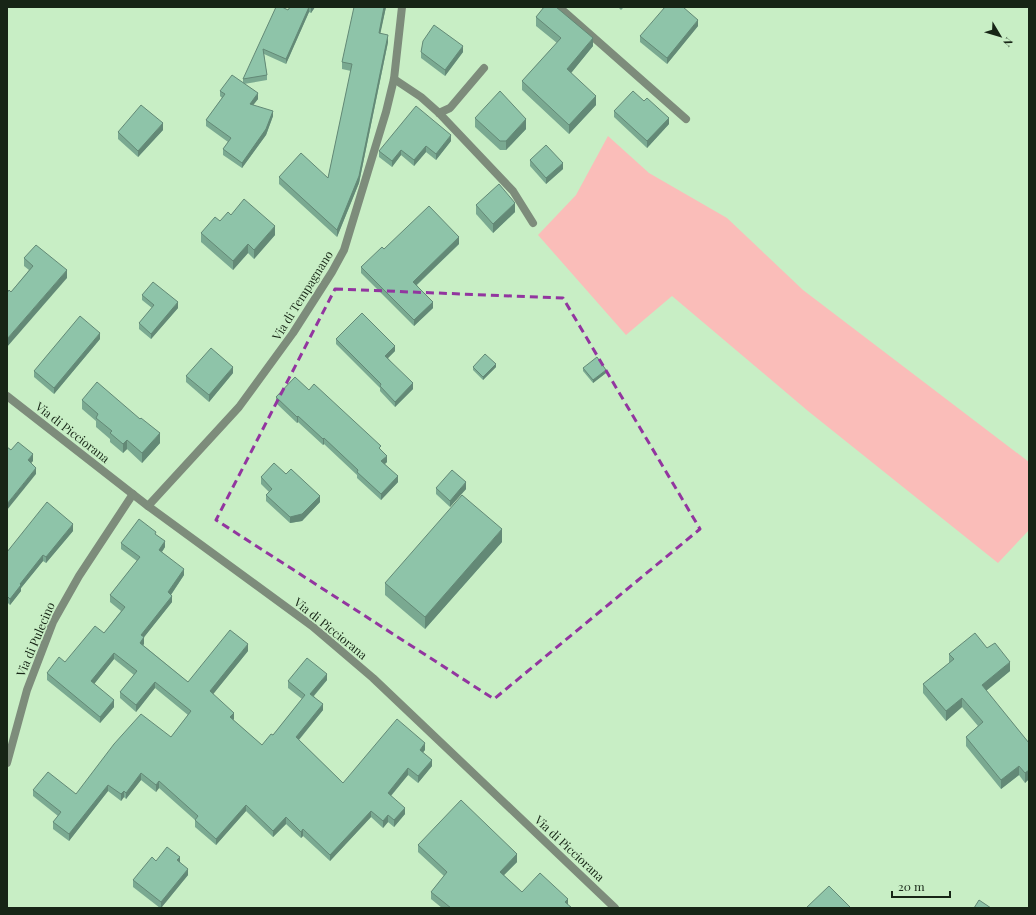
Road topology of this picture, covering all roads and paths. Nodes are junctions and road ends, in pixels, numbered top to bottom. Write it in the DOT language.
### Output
graph roads {
  1 [pos="402,7"];
  2 [pos="559,7"];
  3 [pos="484,68"];
  4 [pos="394,79"];
  5 [pos="439,114"];
  6 [pos="686,119"];
  7 [pos="533,223"];
  8 [pos="7,396"];
  9 [pos="133,494"];
  10 [pos="148,506"];
  11 [pos="7,763"];
  12 [pos="615,908"];
  1 -- 4 [label="street, Via di Tempagnano"];
  2 -- 6 [label="street"];
  3 -- 5 [label="street"];
  4 -- 5 [label="street"];
  4 -- 10 [label="street, Via di Tempagnano"];
  5 -- 7 [label="street"];
  8 -- 9 [label="street, Via di Picciorana"];
  9 -- 10 [label="street, Via di Picciorana"];
  9 -- 11 [label="street, Via di Pulecino"];
  10 -- 12 [label="street, Via di Picciorana"];
}
